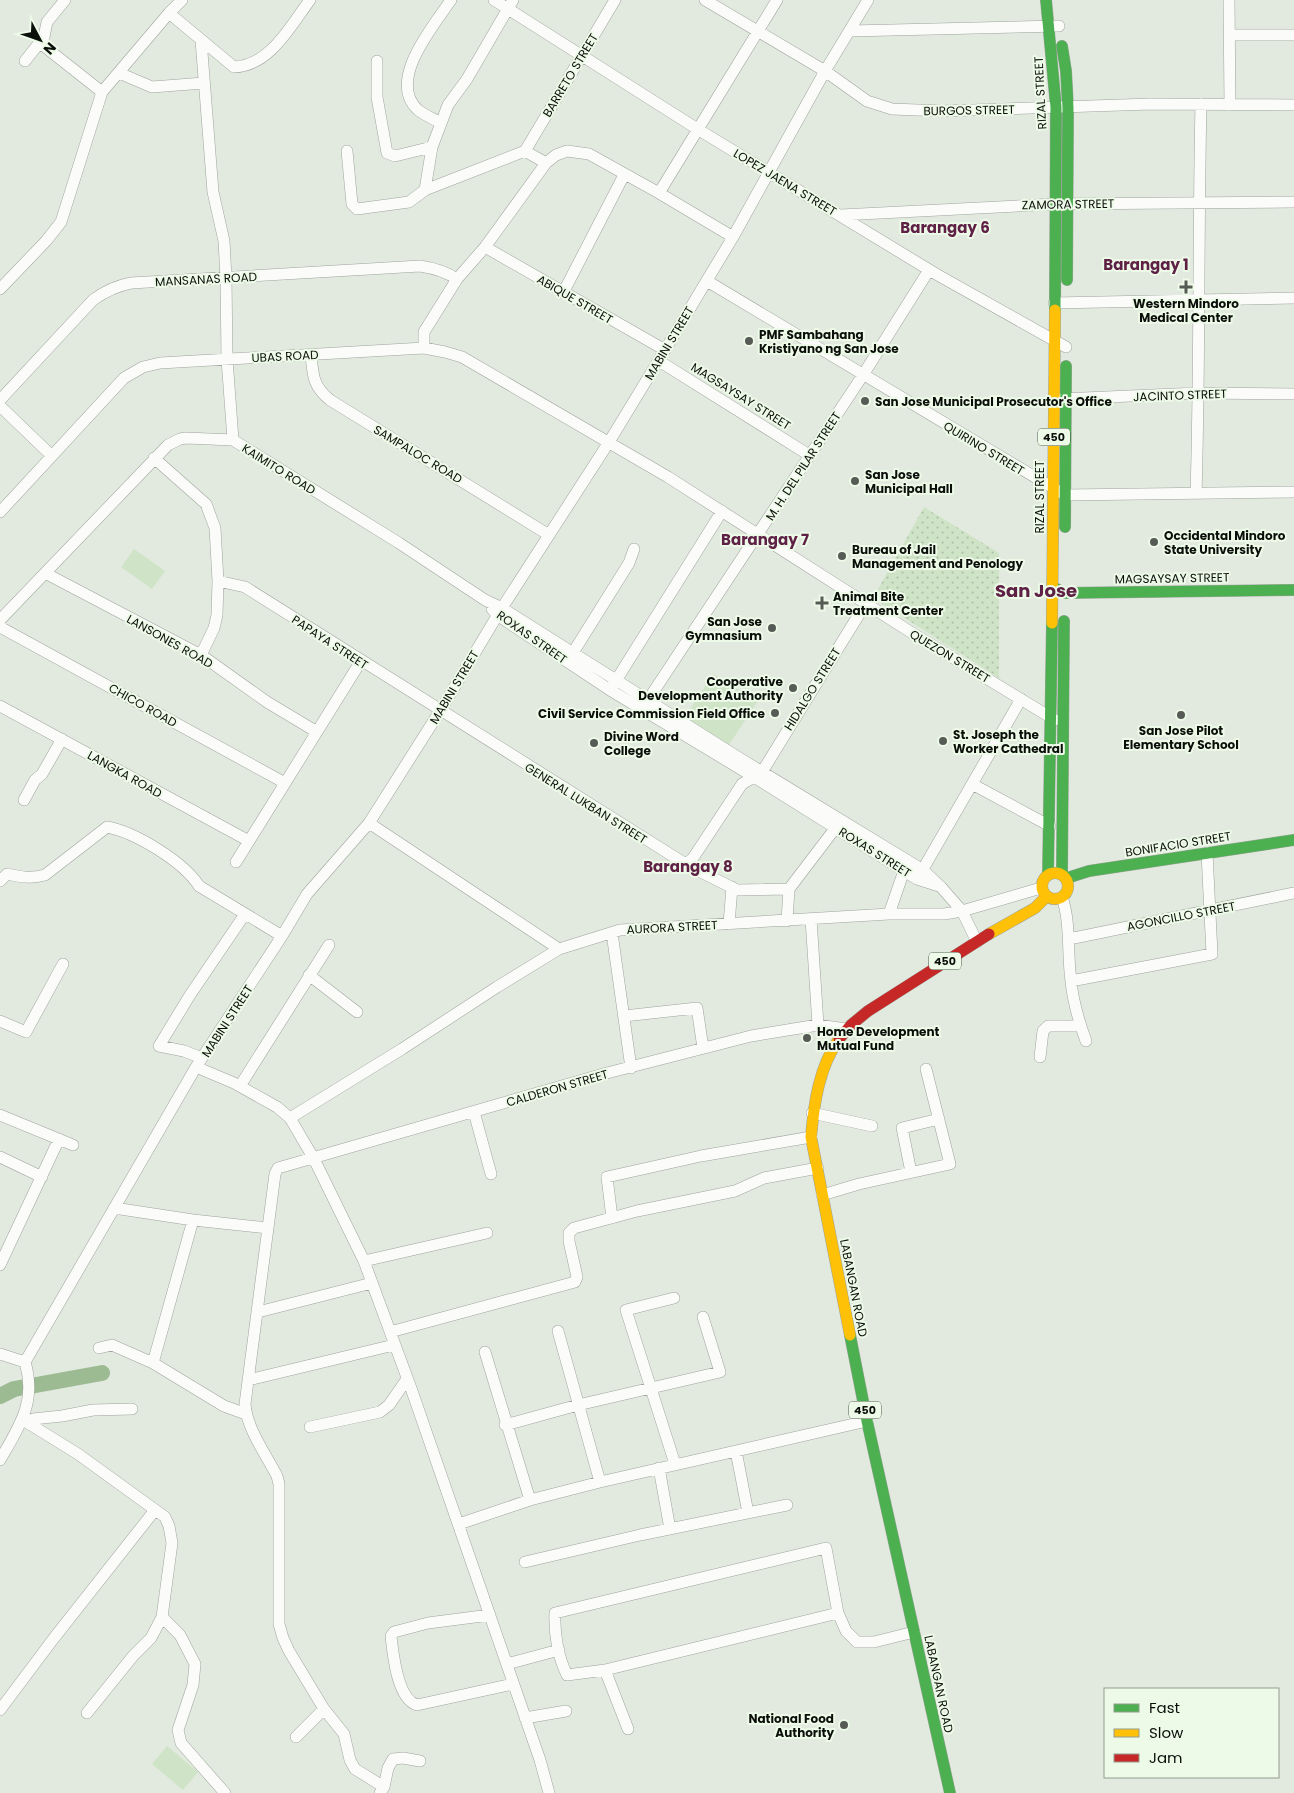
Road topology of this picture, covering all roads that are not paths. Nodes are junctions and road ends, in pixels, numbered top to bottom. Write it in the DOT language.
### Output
graph roads {
  1 [pos="65,0"];
  2 [pos="182,0"];
  3 [pos="310,0"];
  4 [pos="451,0"];
  5 [pos="494,0"];
  6 [pos="615,0"];
  7 [pos="706,0"];
  8 [pos="777,0"];
  9 [pos="868,0"];
  10 [pos="1046,0"];
  11 [pos="1057,0"];
  12 [pos="1229,0"];
  13 [pos="511,5"];
  14 [pos="169,13"];
  15 [pos="1054,26"];
  16 [pos="850,31"];
  17 [pos="757,32"];
  18 [pos="1230,35"];
  19 [pos="1294,35"];
  20 [pos="201,40"];
  21 [pos="40,43"];
  22 [pos="581,56"];
  23 [pos="25,61"];
  24 [pos="377,61"];
  25 [pos="825,71"];
  26 [pos="119,73"];
  27 [pos="204,83"];
  28 [pos="102,92"];
  29 [pos="1201,104"];
  30 [pos="1230,105"];
  31 [pos="1294,105"];
  32 [pos="1056,107"];
  33 [pos="1068,108"];
  34 [pos="441,123"];
  35 [pos="699,130"];
  36 [pos="432,147"];
  37 [pos="347,151"];
  38 [pos="525,151"];
  39 [pos="546,163"];
  40 [pos="770,173"];
  41 [pos="624,175"];
  42 [pos="425,190"];
  43 [pos="659,193"];
  44 [pos="1199,202"];
  45 [pos="1294,202"];
  46 [pos="1055,204"];
  47 [pos="1068,204"];
  48 [pos="842,215"];
  49 [pos="733,238"];
  50 [pos="485,247"];
  51 [pos="929,270"];
  52 [pos="226,278"];
  53 [pos="457,279"];
  54 [pos="707,281"];
  55 [pos="0,289"];
  56 [pos="564,293"];
  57 [pos="1294,298"];
  58 [pos="1200,300"];
  59 [pos="1054,303"];
  60 [pos="1067,307"];
  61 [pos="1054,340"];
  62 [pos="1066,342"];
  63 [pos="424,348"];
  64 [pos="665,350"];
  65 [pos="311,355"];
  66 [pos="227,359"];
  67 [pos="658,361"];
  68 [pos="863,375"];
  69 [pos="1199,393"];
  70 [pos="1294,394"];
  71 [pos="1054,399"];
  72 [pos="1066,399"];
  73 [pos="0,400"];
  74 [pos="0,406"];
  75 [pos="233,440"];
  76 [pos="609,442"];
  77 [pos="809,455"];
  78 [pos="52,456"];
  79 [pos="154,458"];
  80 [pos="1053,489"];
  81 [pos="1294,492"];
  82 [pos="1196,494"];
  83 [pos="1065,495"];
  84 [pos="722,511"];
  85 [pos="0,512"];
  86 [pos="759,534"];
  87 [pos="1065,534"];
  88 [pos="549,535"];
  89 [pos="634,549"];
  90 [pos="45,574"];
  91 [pos="218,581"];
  92 [pos="1053,587"];
  93 [pos="1294,590"];
  94 [pos="1064,597"];
  95 [pos="485,600"];
  96 [pos="866,603"];
  97 [pos="500,611"];
  98 [pos="0,620"];
  99 [pos="0,627"];
  100 [pos="201,656"];
  101 [pos="570,658"];
  102 [pos="361,662"];
  103 [pos="613,685"];
  104 [pos="1021,699"];
  105 [pos="645,705"];
  106 [pos="0,706"];
  107 [pos="440,711"];
  108 [pos="1051,718"];
  109 [pos="1064,725"];
  110 [pos="317,732"];
  111 [pos="62,740"];
  112 [pos="758,774"];
  113 [pos="285,783"];
  114 [pos="972,784"];
  115 [pos="24,800"];
  116 [pos="369,823"];
  117 [pos="838,824"];
  118 [pos="1050,826"];
  119 [pos="1294,840"];
  120 [pos="249,841"];
  121 [pos="1207,853"];
  122 [pos="236,862"];
  123 [pos="688,863"];
  124 [pos="906,866"];
  125 [pos="920,874"];
  126 [pos="1048,875"];
  127 [pos="1064,876"];
  128 [pos="0,880"];
  129 [pos="732,887"];
  130 [pos="789,889"];
  131 [pos="1044,892"];
  132 [pos="1294,893"];
  133 [pos="1062,897"];
  134 [pos="1210,910"];
  135 [pos="962,911"];
  136 [pos="245,914"];
  137 [pos="889,914"];
  138 [pos="812,919"];
  139 [pos="787,921"];
  140 [pos="729,924"];
  141 [pos="612,932"];
  142 [pos="282,936"];
  143 [pos="1069,939"];
  144 [pos="977,942"];
  145 [pos="329,945"];
  146 [pos="559,949"];
  147 [pos="63,964"];
  148 [pos="309,975"];
  149 [pos="1071,982"];
  150 [pos="357,1012"];
  151 [pos="624,1016"];
  152 [pos="0,1021"];
  153 [pos="818,1025"];
  154 [pos="1080,1026"];
  155 [pos="846,1030"];
  156 [pos="1086,1042"];
  157 [pos="704,1048"];
  158 [pos="1040,1057"];
  159 [pos="199,1062"];
  160 [pos="631,1068"];
  161 [pos="926,1069"];
  162 [pos="240,1086"];
  163 [pos="474,1112"];
  164 [pos="812,1113"];
  165 [pos="0,1115"];
  166 [pos="290,1118"];
  167 [pos="938,1120"];
  168 [pos="872,1126"];
  169 [pos="811,1136"];
  170 [pos="59,1139"];
  171 [pos="73,1145"];
  172 [pos="0,1156"];
  173 [pos="314,1159"];
  174 [pos="818,1168"];
  175 [pos="911,1172"];
  176 [pos="491,1174"];
  177 [pos="42,1177"];
  178 [pos="822,1195"];
  179 [pos="114,1208"];
  180 [pos="612,1218"];
  181 [pos="193,1220"];
  182 [pos="268,1228"];
  183 [pos="487,1234"];
  184 [pos="364,1262"];
  185 [pos="0,1265"];
  186 [pos="372,1283"];
  187 [pos="674,1298"];
  188 [pos="258,1312"];
  189 [pos="703,1317"];
  190 [pos="558,1331"];
  191 [pos="390,1332"];
  192 [pos="394,1345"];
  193 [pos="99,1348"];
  194 [pos="485,1352"];
  195 [pos="0,1354"];
  196 [pos="25,1362"];
  197 [pos="153,1363"];
  198 [pos="407,1379"];
  199 [pos="248,1380"];
  200 [pos="650,1388"];
  201 [pos="578,1405"];
  202 [pos="132,1409"];
  203 [pos="246,1414"];
  204 [pos="25,1422"];
  205 [pos="867,1422"];
  206 [pos="506,1425"];
  207 [pos="310,1427"];
  208 [pos="736,1451"];
  209 [pos="0,1460"];
  210 [pos="675,1464"];
  211 [pos="659,1468"];
  212 [pos="600,1482"];
  213 [pos="530,1500"];
  214 [pos="787,1505"];
  215 [pos="155,1510"];
  216 [pos="748,1513"];
  217 [pos="459,1524"];
  218 [pos="670,1530"];
  219 [pos="525,1562"];
  220 [pos="838,1613"];
  221 [pos="490,1615"];
  222 [pos="162,1617"];
  223 [pos="914,1632"];
  224 [pos="559,1650"];
  225 [pos="507,1664"];
  226 [pos="606,1670"];
  227 [pos="513,1684"];
  228 [pos="324,1709"];
  229 [pos="0,1710"];
  230 [pos="566,1711"];
  231 [pos="87,1713"];
  232 [pos="525,1718"];
  233 [pos="628,1729"];
  234 [pos="296,1737"];
  235 [pos="420,1761"];
  236 [pos="382,1790"];
  237 [pos="225,1793"];
  238 [pos="549,1793"];
  239 [pos="950,1793"];
  1 -- 21 [label="street"];
  2 -- 14 [label="street"];
  3 -- 20 [label="street"];
  4 -- 34 [label="street"];
  5 -- 13 [label="street, LOPEZ JAENA STREET"];
  6 -- 22 [label="street, BARRETO STREET"];
  7 -- 17 [label="street, BURGOS STREET"];
  8 -- 17 [label="street"];
  9 -- 16 [label="street, MABINI STREET"];
  10 -- 15 [label="main road, RIZAL STREET / 450"];
  11 -- 15 [label="main road, RIZAL STREET / 450"];
  12 -- 18 [label="street"];
  13 -- 22 [label="street, LOPEZ JAENA STREET"];
  13 -- 34 [label="street"];
  14 -- 20 [label="street"];
  14 -- 26 [label="street"];
  15 -- 16 [label="street"];
  15 -- 32 [label="main road, RIZAL STREET / 450"];
  15 -- 33 [label="main road, RIZAL STREET / 450"];
  16 -- 25 [label="street, MABINI STREET"];
  17 -- 25 [label="street, BURGOS STREET"];
  17 -- 35 [label="street"];
  18 -- 19 [label="street"];
  18 -- 30 [label="street"];
  20 -- 27 [label="street"];
  21 -- 23 [label="street"];
  21 -- 28 [label="street"];
  22 -- 35 [label="street, LOPEZ JAENA STREET"];
  22 -- 38 [label="street, BARRETO STREET"];
  24 -- 36 [label="street"];
  25 -- 32 [label="street, BURGOS STREET"];
  25 -- 40 [label="street, MABINI STREET"];
  26 -- 27 [label="street"];
  26 -- 28 [label="street"];
  27 -- 52 [label="street"];
  28 -- 55 [label="street"];
  29 -- 30 [label="street, BURGOS STREET"];
  29 -- 33 [label="street, BURGOS STREET"];
  29 -- 44 [label="street"];
  30 -- 31 [label="street, BURGOS STREET"];
  32 -- 33 [label="street, BURGOS STREET"];
  32 -- 46 [label="main road, RIZAL STREET / 450"];
  33 -- 47 [label="main road, RIZAL STREET / 450"];
  34 -- 36 [label="street"];
  35 -- 40 [label="street, LOPEZ JAENA STREET"];
  35 -- 43 [label="street"];
  36 -- 42 [label="street"];
  37 -- 42 [label="street"];
  38 -- 39 [label="street"];
  38 -- 42 [label="street"];
  39 -- 41 [label="street"];
  39 -- 50 [label="street"];
  40 -- 48 [label="street, LOPEZ JAENA STREET"];
  40 -- 49 [label="street, MABINI STREET"];
  41 -- 43 [label="street"];
  41 -- 56 [label="street"];
  43 -- 49 [label="street"];
  44 -- 45 [label="street, ZAMORA STREET"];
  44 -- 47 [label="street, ZAMORA STREET"];
  44 -- 58 [label="street"];
  46 -- 47 [label="street, ZAMORA STREET"];
  46 -- 48 [label="street, ZAMORA STREET"];
  46 -- 59 [label="main road, RIZAL STREET / 450"];
  47 -- 60 [label="main road, RIZAL STREET / 450"];
  48 -- 51 [label="street, LOPEZ JAENA STREET"];
  49 -- 54 [label="street, MABINI STREET"];
  50 -- 53 [label="street"];
  50 -- 56 [label="street, ABIQUE STREET"];
  51 -- 61 [label="street, LOPEZ JAENA STREET"];
  51 -- 68 [label="street, M. H. DEL PILAR STREET"];
  52 -- 53 [label="street, MANSANAS ROAD"];
  52 -- 66 [label="street"];
  52 -- 73 [label="street, MANSANAS ROAD"];
  53 -- 63 [label="street"];
  54 -- 64 [label="street, MABINI STREET"];
  54 -- 68 [label="street, QUIRINO STREET"];
  56 -- 64 [label="street, ABIQUE STREET"];
  57 -- 58 [label="street"];
  58 -- 60 [label="street"];
  58 -- 69 [label="street"];
  59 -- 60 [label="street"];
  59 -- 61 [label="main road, RIZAL STREET / 450"];
  61 -- 62 [label="street, LOPEZ JAENA STREET"];
  61 -- 71 [label="main road, RIZAL STREET / 450"];
  62 -- 72 [label="main road, 450"];
  63 -- 65 [label="street, UBAS ROAD"];
  63 -- 76 [label="street, UBAS ROAD"];
  64 -- 67 [label="street, MABINI STREET"];
  65 -- 66 [label="street, UBAS ROAD"];
  65 -- 88 [label="street, SAMPALOC ROAD"];
  66 -- 75 [label="street"];
  66 -- 78 [label="street, UBAS ROAD"];
  67 -- 76 [label="street, MABINI STREET"];
  67 -- 77 [label="street, MAGSAYSAY STREET"];
  68 -- 77 [label="street, M. H. DEL PILAR STREET"];
  68 -- 80 [label="street, QUIRINO STREET"];
  69 -- 70 [label="street, JACINTO STREET"];
  69 -- 72 [label="street, JACINTO STREET"];
  69 -- 82 [label="street"];
  71 -- 72 [label="street, JACINTO STREET"];
  71 -- 80 [label="main road, RIZAL STREET / 450"];
  72 -- 83 [label="main road, 450"];
  74 -- 78 [label="street"];
  75 -- 79 [label="street, KAIMITO ROAD"];
  75 -- 95 [label="street, KAIMITO ROAD"];
  76 -- 84 [label="street, QUEZON STREET"];
  76 -- 88 [label="street, MABINI STREET"];
  77 -- 86 [label="street, M. H. DEL PILAR STREET"];
  78 -- 85 [label="street, UBAS ROAD"];
  79 -- 90 [label="street, KAIMITO ROAD"];
  79 -- 91 [label="street"];
  80 -- 83 [label="street, QUIRINO STREET"];
  80 -- 92 [label="main road, RIZAL STREET / 450"];
  81 -- 82 [label="street, QUIRINO STREET"];
  82 -- 83 [label="street, QUIRINO STREET"];
  83 -- 87 [label="main road, 450"];
  84 -- 86 [label="street, QUEZON STREET"];
  84 -- 103 [label="street"];
  86 -- 96 [label="street, QUEZON STREET"];
  86 -- 105 [label="street, M. H. DEL PILAR STREET"];
  88 -- 97 [label="street, MABINI STREET"];
  89 -- 101 [label="street"];
  90 -- 98 [label="street, KAIMITO ROAD"];
  90 -- 100 [label="street, LANSONES ROAD"];
  91 -- 100 [label="street"];
  91 -- 102 [label="street, PAPAYA STREET"];
  92 -- 94 [label="main road, MAGSAYSAY STREET"];
  92 -- 108 [label="main road, RIZAL STREET / 450"];
  93 -- 94 [label="main road, MAGSAYSAY STREET"];
  94 -- 109 [label="main road"];
  95 -- 97 [label="street, ROXAS STREET"];
  96 -- 104 [label="street, QUEZON STREET"];
  96 -- 112 [label="street, HIDALGO STREET"];
  97 -- 101 [label="street, ROXAS STREET"];
  97 -- 107 [label="street, MABINI STREET"];
  99 -- 113 [label="street, CHICO ROAD"];
  100 -- 110 [label="street, LANSONES ROAD"];
  101 -- 103 [label="street, ROXAS STREET"];
  102 -- 107 [label="street, PAPAYA STREET"];
  102 -- 110 [label="street"];
  103 -- 105 [label="street, ROXAS STREET"];
  104 -- 108 [label="street, QUEZON STREET"];
  104 -- 114 [label="street"];
  105 -- 112 [label="street, ROXAS STREET"];
  106 -- 111 [label="street, LANGKA ROAD"];
  107 -- 116 [label="street, MABINI STREET"];
  107 -- 123 [label="street, GENERAL LUKBAN STREET"];
  108 -- 109 [label="street, QUEZON STREET"];
  108 -- 118 [label="main road, RIZAL STREET / 450"];
  109 -- 127 [label="main road"];
  110 -- 113 [label="street"];
  111 -- 115 [label="street"];
  111 -- 120 [label="street, LANGKA ROAD"];
  112 -- 117 [label="street, ROXAS STREET"];
  112 -- 123 [label="street"];
  113 -- 120 [label="street"];
  114 -- 118 [label="street"];
  114 -- 125 [label="street"];
  116 -- 142 [label="street, MABINI STREET"];
  116 -- 146 [label="street"];
  117 -- 124 [label="street, ROXAS STREET"];
  117 -- 130 [label="street"];
  118 -- 126 [label="main road, RIZAL STREET / 450"];
  119 -- 121 [label="main road, BONIFACIO STREET"];
  120 -- 122 [label="street"];
  121 -- 127 [label="main road, BONIFACIO STREET"];
  121 -- 134 [label="street"];
  123 -- 129 [label="street, GENERAL LUKBAN STREET"];
  124 -- 125 [label="street, ROXAS STREET"];
  124 -- 137 [label="street"];
  125 -- 135 [label="street, ROXAS STREET"];
  126 -- 127 [label="main road"];
  126 -- 131 [label="main road"];
  127 -- 133 [label="main road"];
  128 -- 136 [label="street"];
  129 -- 130 [label="street, GENERAL LUKBAN STREET"];
  129 -- 140 [label="street"];
  130 -- 139 [label="street"];
  131 -- 133 [label="main road"];
  131 -- 135 [label="street, AURORA STREET"];
  131 -- 144 [label="main road, LABANGAN ROAD / 450"];
  132 -- 134 [label="street, AGONCILLO STREET"];
  133 -- 143 [label="street"];
  134 -- 143 [label="street, AGONCILLO STREET"];
  134 -- 149 [label="street"];
  135 -- 137 [label="street, AURORA STREET"];
  135 -- 144 [label="street, ROXAS STREET"];
  136 -- 142 [label="street"];
  136 -- 159 [label="street"];
  137 -- 138 [label="street, AURORA STREET"];
  138 -- 139 [label="street, AURORA STREET"];
  138 -- 153 [label="street"];
  139 -- 140 [label="street, AURORA STREET"];
  140 -- 141 [label="street, AURORA STREET"];
  141 -- 146 [label="street, AURORA STREET"];
  141 -- 151 [label="street"];
  142 -- 159 [label="street, MABINI STREET"];
  143 -- 149 [label="street"];
  144 -- 155 [label="main road, LABANGAN ROAD / 450"];
  145 -- 148 [label="street"];
  146 -- 166 [label="street, AURORA STREET"];
  147 -- 152 [label="street"];
  148 -- 150 [label="street"];
  148 -- 162 [label="street"];
  149 -- 154 [label="street"];
  151 -- 157 [label="street"];
  151 -- 160 [label="street"];
  153 -- 155 [label="street, CALDERON STREET"];
  153 -- 157 [label="street, CALDERON STREET"];
  154 -- 156 [label="street"];
  154 -- 158 [label="street"];
  155 -- 164 [label="main road, LABANGAN ROAD / 450"];
  157 -- 160 [label="street, CALDERON STREET"];
  159 -- 162 [label="street"];
  159 -- 179 [label="street, MABINI STREET"];
  160 -- 163 [label="street, CALDERON STREET"];
  161 -- 167 [label="street"];
  162 -- 166 [label="street"];
  163 -- 173 [label="street, CALDERON STREET"];
  163 -- 176 [label="street"];
  164 -- 168 [label="street"];
  164 -- 169 [label="main road, LABANGAN ROAD / 450"];
  165 -- 170 [label="street"];
  166 -- 173 [label="street"];
  167 -- 175 [label="street"];
  167 -- 175 [label="street"];
  169 -- 174 [label="main road, LABANGAN ROAD / 450"];
  169 -- 180 [label="street"];
  170 -- 171 [label="street"];
  170 -- 177 [label="street"];
  172 -- 177 [label="street"];
  173 -- 182 [label="street, CALDERON STREET"];
  173 -- 184 [label="street"];
  174 -- 178 [label="main road, LABANGAN ROAD / 450"];
  174 -- 180 [label="street"];
  175 -- 178 [label="street"];
  177 -- 185 [label="street"];
  178 -- 205 [label="main road, LABANGAN ROAD / 450"];
  179 -- 181 [label="street"];
  179 -- 196 [label="street, MABINI STREET"];
  180 -- 191 [label="street"];
  181 -- 182 [label="street"];
  181 -- 197 [label="street"];
  182 -- 188 [label="street"];
  183 -- 184 [label="street"];
  184 -- 186 [label="street"];
  186 -- 188 [label="street"];
  186 -- 191 [label="street"];
  187 -- 200 [label="street"];
  188 -- 199 [label="street"];
  189 -- 200 [label="street"];
  190 -- 201 [label="street"];
  191 -- 192 [label="street"];
  192 -- 198 [label="street"];
  192 -- 199 [label="street"];
  193 -- 197 [label="street"];
  194 -- 206 [label="street"];
  195 -- 196 [label="street"];
  196 -- 204 [label="street"];
  197 -- 203 [label="street"];
  198 -- 207 [label="street"];
  198 -- 217 [label="street"];
  199 -- 203 [label="street"];
  200 -- 201 [label="street"];
  200 -- 210 [label="street"];
  201 -- 206 [label="street"];
  201 -- 212 [label="street"];
  202 -- 204 [label="street"];
  203 -- 228 [label="street"];
  204 -- 209 [label="street"];
  204 -- 215 [label="street"];
  205 -- 208 [label="street"];
  205 -- 223 [label="main road, LABANGAN ROAD / 450"];
  206 -- 213 [label="street"];
  208 -- 210 [label="street"];
  208 -- 216 [label="street"];
  210 -- 211 [label="street"];
  211 -- 212 [label="street"];
  211 -- 218 [label="street"];
  212 -- 213 [label="street"];
  213 -- 217 [label="street"];
  214 -- 216 [label="street"];
  215 -- 222 [label="street"];
  215 -- 229 [label="street"];
  216 -- 218 [label="street"];
  217 -- 221 [label="street"];
  218 -- 219 [label="street"];
  220 -- 223 [label="street"];
  220 -- 224 [label="street"];
  220 -- 226 [label="street"];
  221 -- 225 [label="street"];
  221 -- 227 [label="street"];
  222 -- 231 [label="street"];
  222 -- 237 [label="street"];
  223 -- 239 [label="main road, LABANGAN ROAD / 450"];
  224 -- 225 [label="street"];
  224 -- 226 [label="street"];
  225 -- 227 [label="street"];
  226 -- 233 [label="street"];
  227 -- 232 [label="street"];
  228 -- 234 [label="street"];
  228 -- 236 [label="street"];
  230 -- 232 [label="street"];
  232 -- 238 [label="street"];
  235 -- 236 [label="street"];
}
